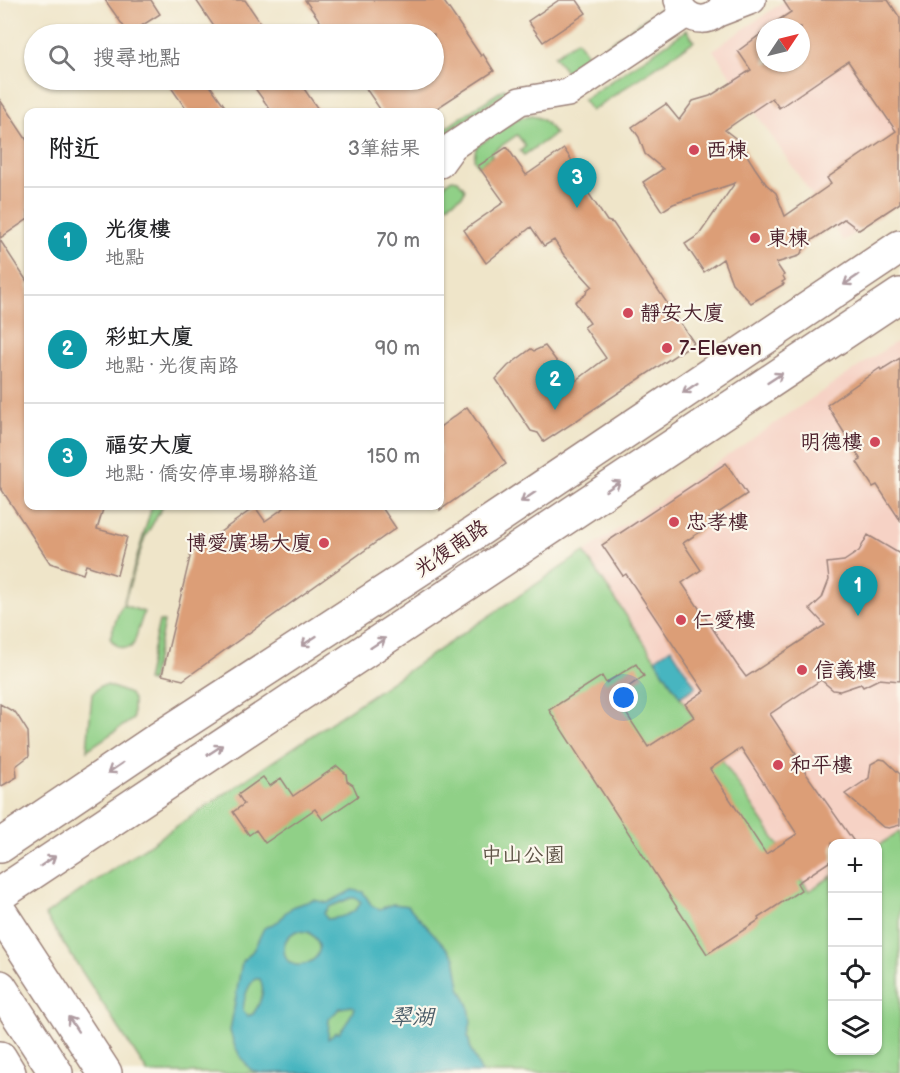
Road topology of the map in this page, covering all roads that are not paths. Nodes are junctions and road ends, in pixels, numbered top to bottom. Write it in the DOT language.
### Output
graph roads {
  1 [pos="752,0"];
  2 [pos="682,7"];
  3 [pos="722,7"];
  4 [pos="444,158"];
  5 [pos="900,247"];
  6 [pos="900,295"];
  7 [pos="0,846"];
  8 [pos="0,894"];
  9 [pos="0,912"];
  10 [pos="0,987"];
  11 [pos="0,1058"];
  12 [pos="9,1073"];
  13 [pos="56,1073"];
  14 [pos="105,1073"];
  1 -- 3 [label="street"];
  2 -- 3 [label="street"];
  2 -- 4 [label="street"];
  5 -- 7 [label="main road, 光復南路, one-way"];
  8 -- 6 [label="main road, 光復南路, one-way"];
  14 -- 9 [label="main road, one-way"];
  10 -- 13 [label="main road"];
  11 -- 12 [label="main road"];
}
